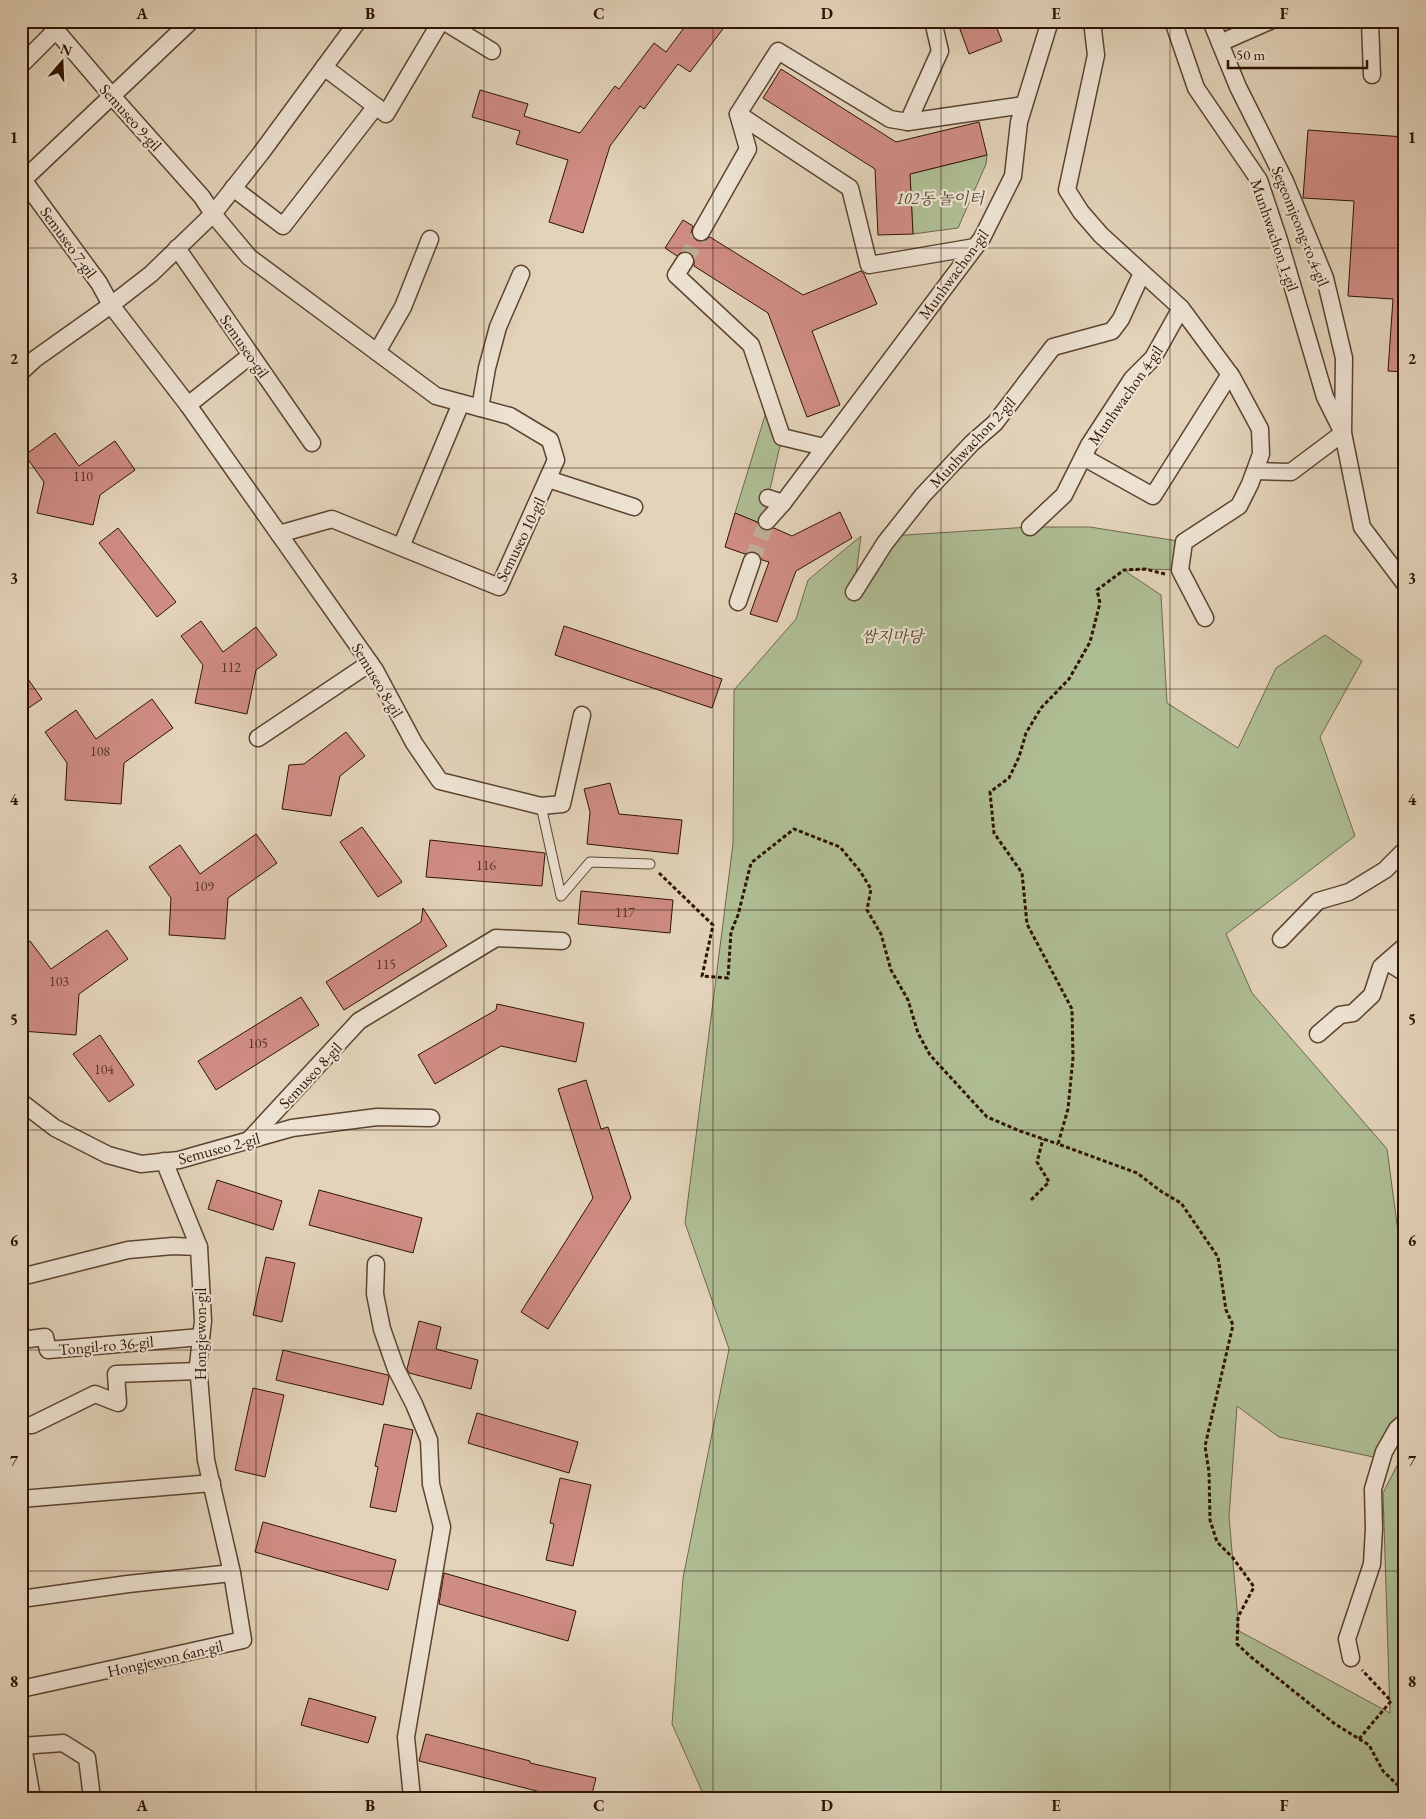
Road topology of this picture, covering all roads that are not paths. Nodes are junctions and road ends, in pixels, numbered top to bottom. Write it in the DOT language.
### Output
graph roads {
  1 [pos="191,21"];
  2 [pos="358,21"];
  3 [pos="442,21"];
  4 [pos="933,21"];
  5 [pos="1050,21"];
  6 [pos="1092,21"];
  7 [pos="1173,21"];
  8 [pos="1211,21"];
  9 [pos="1270,21"];
  10 [pos="1370,21"];
  11 [pos="52,26"];
  12 [pos="1220,43"];
  13 [pos="492,50"];
  14 [pos="21,65"];
  15 [pos="324,67"];
  16 [pos="1372,75"];
  17 [pos="112,96"];
  18 [pos="376,106"];
  19 [pos="1024,106"];
  20 [pos="738,114"];
  21 [pos="908,122"];
  22 [pos="22,180"];
  23 [pos="233,188"];
  24 [pos="212,214"];
  25 [pos="701,232"];
  26 [pos="430,239"];
  27 [pos="975,247"];
  28 [pos="177,248"];
  29 [pos="685,261"];
  30 [pos="521,274"];
  31 [pos="1142,274"];
  32 [pos="111,305"];
  33 [pos="1181,308"];
  34 [pos="377,352"];
  35 [pos="251,355"];
  36 [pos="21,372"];
  37 [pos="1230,374"];
  38 [pos="461,403"];
  39 [pos="188,405"];
  40 [pos="480,408"];
  41 [pos="1343,433"];
  42 [pos="312,443"];
  43 [pos="824,447"];
  44 [pos="1082,457"];
  45 [pos="1255,471"];
  46 [pos="548,479"];
  47 [pos="634,507"];
  48 [pos="768,521"];
  49 [pos="1030,526"];
  50 [pos="279,534"];
  51 [pos="401,547"];
  52 [pos="752,561"];
  53 [pos="1405,584"];
  54 [pos="854,592"];
  55 [pos="738,602"];
  56 [pos="1205,618"];
  57 [pos="370,663"];
  58 [pos="582,715"];
  59 [pos="258,738"];
  60 [pos="541,806"];
  61 [pos="1405,850"];
  62 [pos="650,864"];
  63 [pos="1281,939"];
  64 [pos="562,942"];
  65 [pos="1405,946"];
  66 [pos="1387,962"];
  67 [pos="1405,973"];
  68 [pos="1318,1034"];
  69 [pos="21,1102"];
  70 [pos="431,1118"];
  71 [pos="249,1140"];
  72 [pos="164,1162"];
  73 [pos="199,1247"];
  74 [pos="376,1264"];
  75 [pos="21,1277"];
  76 [pos="201,1337"];
  77 [pos="21,1340"];
  78 [pos="198,1371"];
  79 [pos="1405,1422"];
  80 [pos="21,1425"];
  81 [pos="212,1483"];
  82 [pos="21,1499"];
  83 [pos="232,1573"];
  84 [pos="21,1599"];
  85 [pos="1351,1658"];
  86 [pos="21,1689"];
  87 [pos="22,1746"];
  88 [pos="32,1798"];
  89 [pos="92,1798"];
  90 [pos="412,1798"];
  1 -- 17 [label="street, Semuseo 7-gil"];
  2 -- 15 [label="street"];
  3 -- 13 [label="street"];
  3 -- 18 [label="street"];
  4 -- 21 [label="street"];
  5 -- 19 [label="street, Munhwachon-gil"];
  6 -- 31 [label="street"];
  7 -- 41 [label="street, Munhwachon 1-gil"];
  8 -- 12 [label="street, Segeomjeong-ro 4-gil"];
  9 -- 12 [label="street"];
  10 -- 16 [label="street"];
  11 -- 14 [label="street"];
  11 -- 17 [label="street, Semuseo 9-gil"];
  12 -- 41 [label="street, Segeomjeong-ro 4-gil"];
  15 -- 18 [label="street"];
  15 -- 23 [label="street"];
  17 -- 22 [label="street, Semuseo 7-gil"];
  17 -- 24 [label="street, Semuseo 9-gil"];
  18 -- 23 [label="street"];
  19 -- 21 [label="street"];
  19 -- 27 [label="street, Munhwachon-gil"];
  20 -- 21 [label="street"];
  20 -- 25 [label="street"];
  20 -- 27 [label="street"];
  22 -- 32 [label="street, Semuseo 7-gil"];
  23 -- 24 [label="street"];
  24 -- 28 [label="street"];
  24 -- 34 [label="street, Semuseo 10-gil"];
  26 -- 34 [label="street"];
  27 -- 43 [label="street, Munhwachon-gil"];
  28 -- 32 [label="street"];
  28 -- 35 [label="street, Semuseo-gil"];
  29 -- 43 [label="street"];
  30 -- 40 [label="street"];
  31 -- 33 [label="street"];
  31 -- 54 [label="street, Munhwachon 2-gil"];
  32 -- 36 [label="street"];
  32 -- 39 [label="street, Semuseo 8-gil"];
  33 -- 37 [label="street"];
  33 -- 44 [label="street, Munhwachon 4-gil"];
  34 -- 38 [label="street, Semuseo 10-gil"];
  35 -- 39 [label="street"];
  35 -- 42 [label="street, Semuseo-gil"];
  37 -- 44 [label="street"];
  37 -- 45 [label="street"];
  38 -- 40 [label="street, Semuseo 10-gil"];
  38 -- 51 [label="street"];
  39 -- 50 [label="street, Semuseo 8-gil"];
  40 -- 46 [label="street, Semuseo 10-gil"];
  41 -- 45 [label="street"];
  41 -- 53 [label="street, Segeomjeong-ro 4-gil"];
  43 -- 48 [label="street, Munhwachon-gil"];
  44 -- 49 [label="street, Munhwachon 4-gil"];
  45 -- 56 [label="street"];
  46 -- 47 [label="street, Semuseo 10-gil"];
  46 -- 51 [label="street, Semuseo 10-gil"];
  50 -- 51 [label="street, Semuseo 10-gil"];
  50 -- 57 [label="street, Semuseo 8-gil"];
  52 -- 55 [label="street"];
  57 -- 59 [label="street"];
  57 -- 60 [label="street, Semuseo 8-gil"];
  58 -- 60 [label="street, Semuseo 8-gil"];
  60 -- 62 [label="lane"];
  61 -- 63 [label="street"];
  64 -- 71 [label="street, Semuseo 8-gil"];
  65 -- 66 [label="street"];
  66 -- 67 [label="street"];
  66 -- 68 [label="street"];
  69 -- 72 [label="street, Semuseo 2-gil"];
  70 -- 71 [label="street, Semuseo 2-gil"];
  71 -- 72 [label="street, Semuseo 2-gil"];
  72 -- 73 [label="street, Hongjewon-gil"];
  73 -- 75 [label="street"];
  73 -- 76 [label="street, Hongjewon-gil"];
  74 -- 90 [label="street"];
  76 -- 77 [label="street, Tongil-ro 36-gil"];
  76 -- 78 [label="street, Hongjewon-gil"];
  78 -- 80 [label="street"];
  78 -- 81 [label="street, Hongjewon-gil"];
  79 -- 85 [label="street"];
  81 -- 82 [label="street"];
  81 -- 83 [label="street, Hongjewon-gil"];
  83 -- 84 [label="street"];
  83 -- 86 [label="street, Hongjewon 6an-gil"];
  87 -- 88 [label="street"];
  87 -- 89 [label="street"];
}
